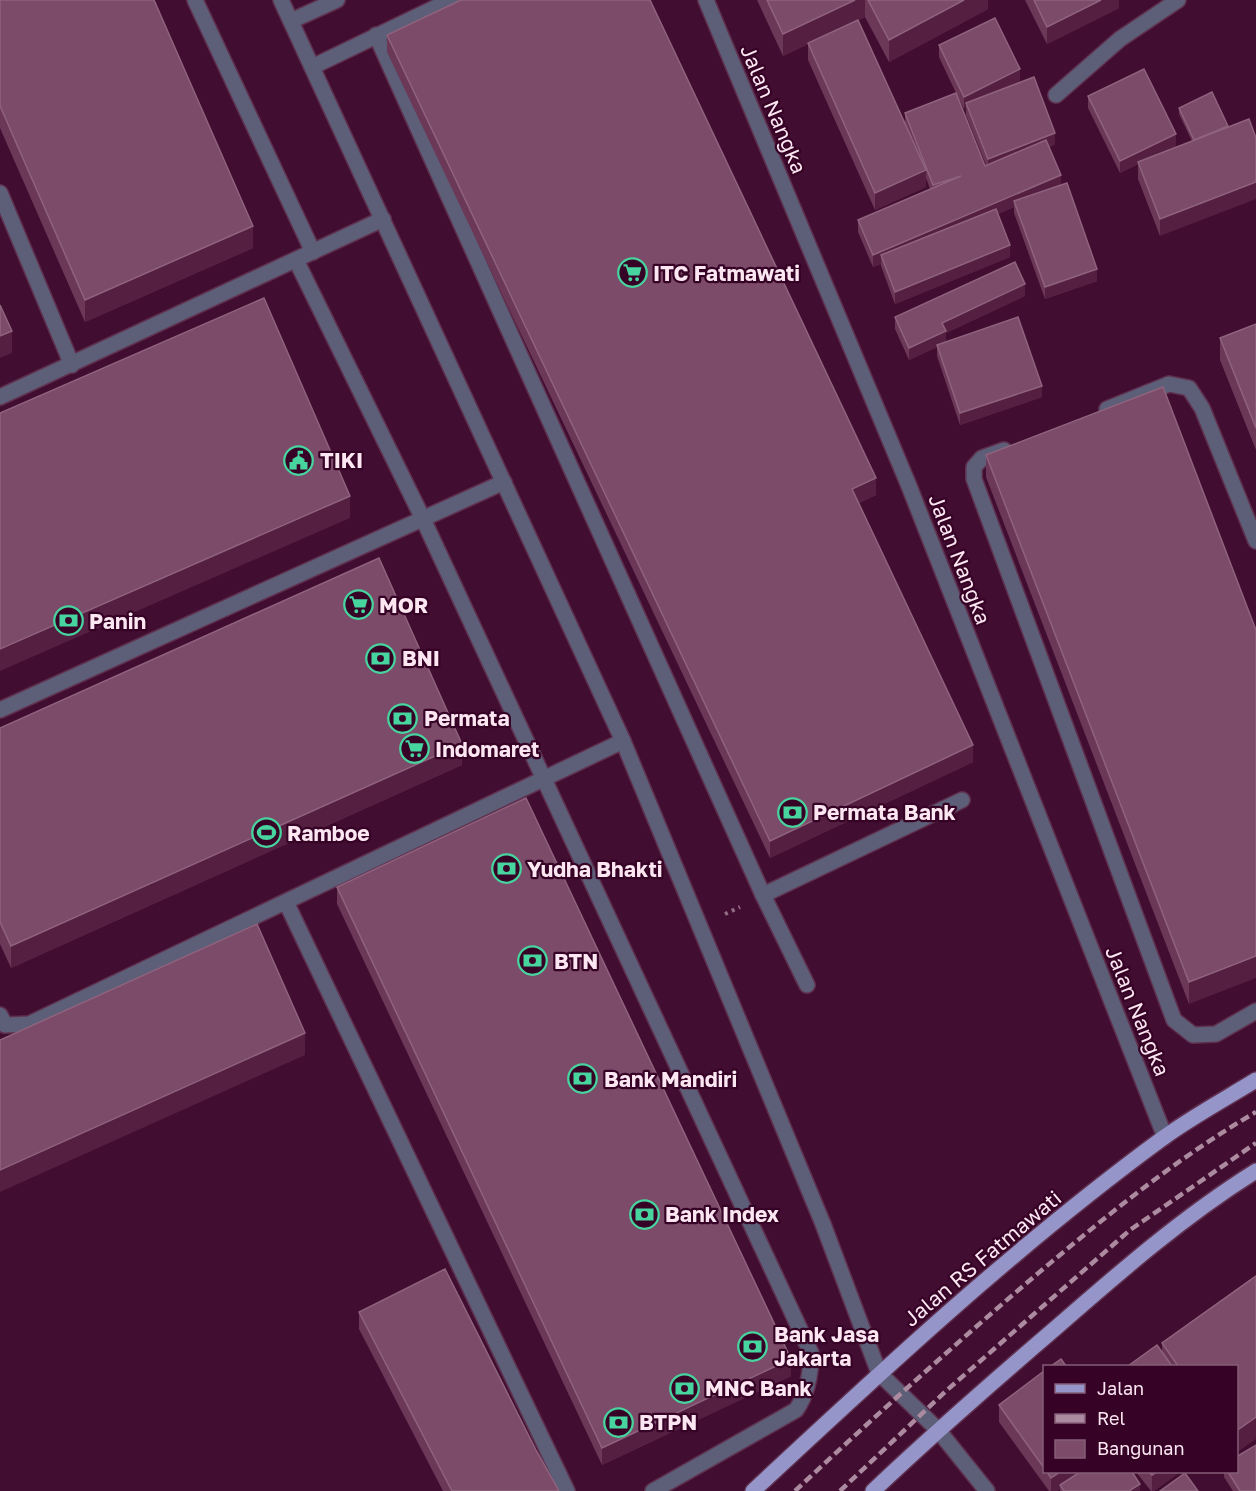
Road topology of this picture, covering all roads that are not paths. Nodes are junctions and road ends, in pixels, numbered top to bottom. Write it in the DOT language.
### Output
graph roads {
  1 [pos="195,0"];
  2 [pos="281,0"];
  3 [pos="337,0"];
  4 [pos="451,0"];
  5 [pos="706,0"];
  6 [pos="1178,0"];
  7 [pos="291,21"];
  8 [pos="376,35"];
  9 [pos="312,67"];
  10 [pos="1056,95"];
  11 [pos="0,193"];
  12 [pos="383,219"];
  13 [pos="313,252"];
  14 [pos="296,260"];
  15 [pos="72,364"];
  16 [pos="0,397"];
  17 [pos="1092,414"];
  18 [pos="1015,445"];
  19 [pos="504,482"];
  20 [pos="423,519"];
  21 [pos="1256,541"];
  22 [pos="0,710"];
  23 [pos="623,741"];
  24 [pos="541,778"];
  25 [pos="962,800"];
  26 [pos="763,896"];
  27 [pos="286,902"];
  28 [pos="807,985"];
  29 [pos="1256,1011"];
  30 [pos="0,1015"];
  31 [pos="1256,1080"];
  32 [pos="1165,1137"];
  33 [pos="1256,1171"];
  34 [pos="879,1373"];
  35 [pos="939,1430"];
  36 [pos="567,1491"];
  37 [pos="654,1491"];
  38 [pos="753,1491"];
  39 [pos="873,1491"];
  40 [pos="987,1491"];
  1 -- 13 [label="street"];
  2 -- 7 [label="street"];
  3 -- 7 [label="street"];
  4 -- 8 [label="street"];
  5 -- 32 [label="street, Jalan Nangka"];
  6 -- 10 [label="street"];
  7 -- 9 [label="street"];
  8 -- 9 [label="street"];
  8 -- 26 [label="street"];
  9 -- 12 [label="street"];
  11 -- 15 [label="street"];
  12 -- 13 [label="street"];
  12 -- 19 [label="street"];
  13 -- 14 [label="street"];
  14 -- 15 [label="street"];
  14 -- 20 [label="street"];
  15 -- 16 [label="street"];
  17 -- 21 [label="street"];
  18 -- 29 [label="street"];
  19 -- 20 [label="street"];
  19 -- 23 [label="street"];
  20 -- 22 [label="street"];
  20 -- 24 [label="street"];
  23 -- 24 [label="street"];
  23 -- 34 [label="street"];
  24 -- 27 [label="street"];
  24 -- 37 [label="street"];
  25 -- 26 [label="street"];
  26 -- 28 [label="street"];
  27 -- 30 [label="street"];
  27 -- 36 [label="street"];
  31 -- 32 [label="main road, Jalan RS Fatmawati"];
  32 -- 34 [label="main road, Jalan RS Fatmawati"];
  33 -- 35 [label="main road"];
  34 -- 35 [label="street"];
  34 -- 38 [label="main road, Jalan RS Fatmawati"];
  35 -- 39 [label="main road"];
  35 -- 40 [label="street"];
}
